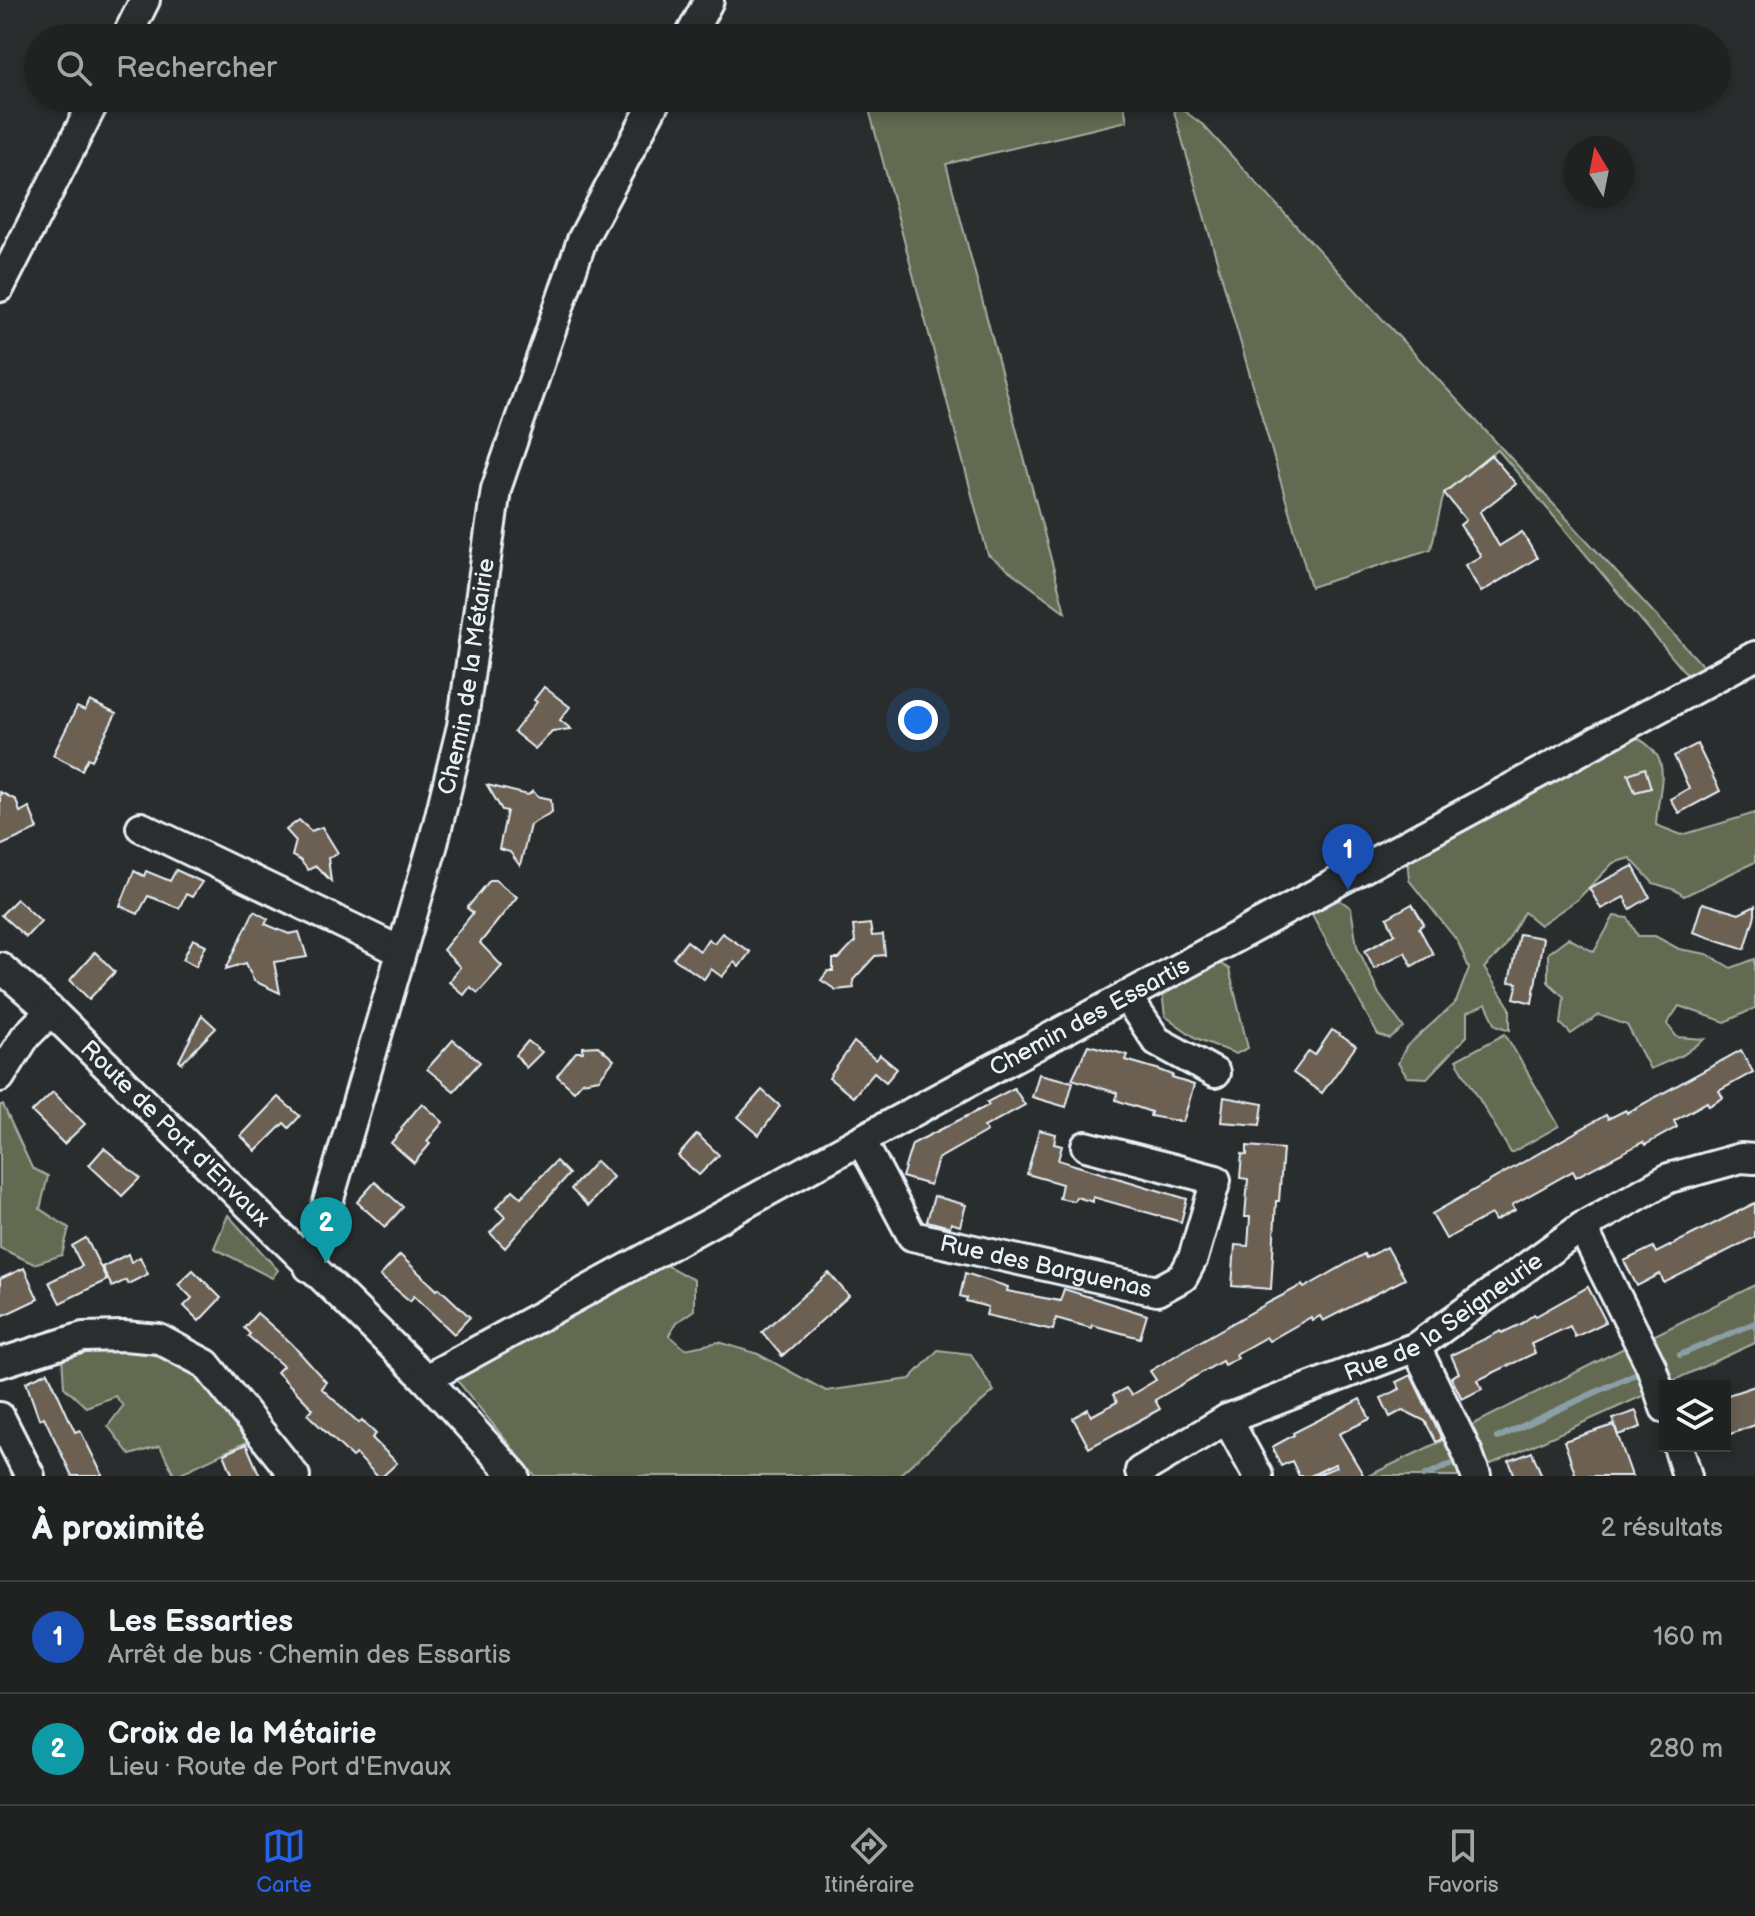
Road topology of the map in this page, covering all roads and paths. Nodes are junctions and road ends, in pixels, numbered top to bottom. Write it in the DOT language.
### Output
graph roads {
  1 [pos="145,0"];
  2 [pos="709,0"];
  3 [pos="133,24"];
  4 [pos="696,24"];
  5 [pos="89,112"];
  6 [pos="650,112"];
  7 [pos="0,287"];
  8 [pos="1755,656"];
  9 [pos="141,827"];
  10 [pos="400,951"];
  11 [pos="0,967"];
  12 [pos="1126,996"];
  13 [pos="51,1011"];
  14 [pos="1215,1073"];
  15 [pos="0,1077"];
  16 [pos="861,1140"];
  17 [pos="1086,1146"];
  18 [pos="1750,1155"];
  19 [pos="1582,1227"];
  20 [pos="309,1267"];
  21 [pos="1416,1347"];
  22 [pos="0,1363"];
  23 [pos="426,1379"];
  24 [pos="1659,1390"];
  25 [pos="0,1417"];
  26 [pos="1227,1419"];
  27 [pos="1680,1452"];
  28 [pos="1140,1471"];
  29 [pos="30,1476"];
  30 [pos="295,1476"];
  31 [pos="515,1476"];
  32 [pos="1258,1476"];
  33 [pos="1476,1476"];
  34 [pos="1687,1476"];
  1 -- 3 [label="street"];
  2 -- 4 [label="street"];
  5 -- 7 [label="street"];
  6 -- 10 [label="street, Chemin de la Métairie"];
  8 -- 12 [label="street, Chemin des Essartis"];
  9 -- 10 [label="street"];
  10 -- 20 [label="street, Chemin de la Métairie"];
  11 -- 13 [label="street, Route de Port d'Envaux"];
  12 -- 14 [label="street"];
  12 -- 16 [label="street, Chemin des Essartis"];
  13 -- 15 [label="street"];
  13 -- 20 [label="street, Route de Port d'Envaux"];
  16 -- 17 [label="street, Rue des Barguenas"];
  16 -- 23 [label="street, Chemin des Essartis"];
  18 -- 19 [label="street, Rue de la Seigneurie"];
  19 -- 21 [label="street, Rue de la Seigneurie"];
  19 -- 24 [label="street"];
  20 -- 23 [label="street, Route de Port d'Envaux"];
  21 -- 26 [label="street, Rue de la Seigneurie"];
  21 -- 33 [label="street"];
  22 -- 30 [label="street"];
  23 -- 31 [label="street, Route de Port d'Envaux"];
  25 -- 29 [label="street"];
  26 -- 28 [label="street, Rue de la Seigneurie"];
  26 -- 32 [label="street"];
  27 -- 34 [label="street"];
}
